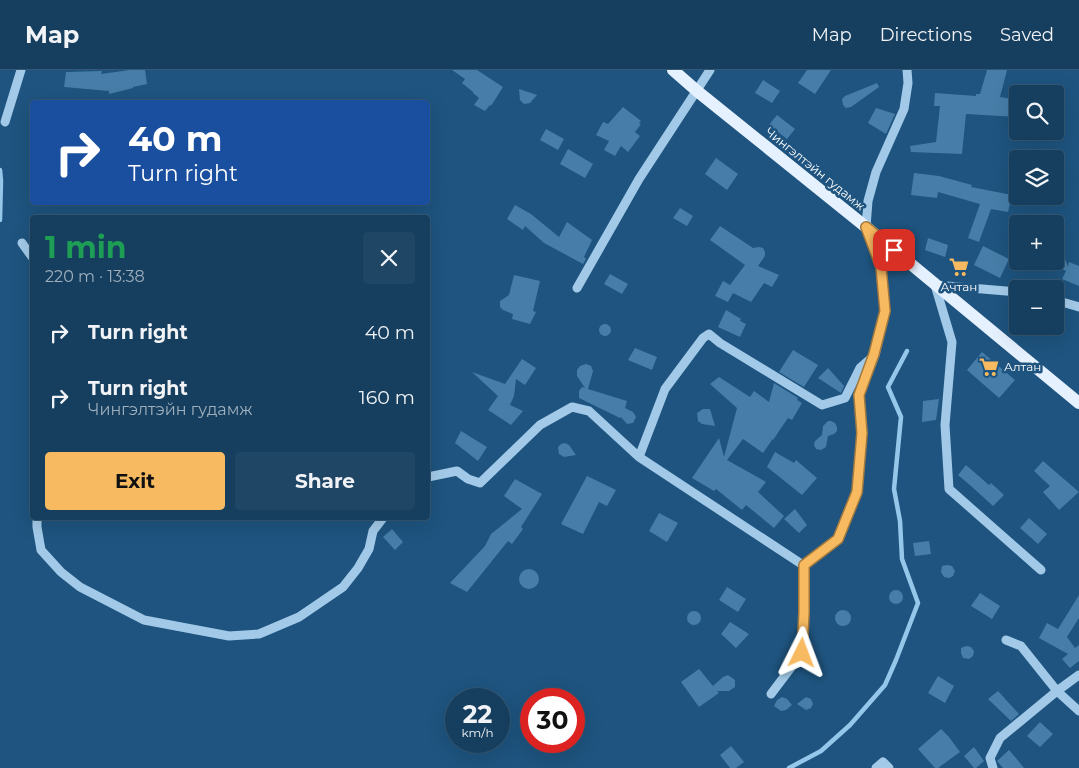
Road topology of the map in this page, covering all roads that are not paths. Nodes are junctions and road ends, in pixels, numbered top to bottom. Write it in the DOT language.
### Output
graph roads {
  1 [pos="21,70"];
  2 [pos="673,70"];
  3 [pos="710,70"];
  4 [pos="908,70"];
  5 [pos="697,91"];
  6 [pos="4,122"];
  7 [pos="866,227"];
  8 [pos="22,243"];
  9 [pos="30,254"];
  10 [pos="935,284"];
  11 [pos="577,288"];
  12 [pos="1009,291"];
  13 [pos="1064,303"];
  14 [pos="1079,307"];
  15 [pos="874,354"];
  16 [pos="1079,403"];
  17 [pos="639,457"];
  18 [pos="430,477"];
  19 [pos="38,520"];
  20 [pos="381,520"];
  21 [pos="804,565"];
  22 [pos="1041,570"];
  23 [pos="1006,640"];
  24 [pos="1079,675"];
  25 [pos="1057,691"];
  26 [pos="771,694"];
  27 [pos="1079,711"];
  28 [pos="876,768"];
  29 [pos="889,768"];
  30 [pos="993,768"];
  1 -- 6 [label="street"];
  2 -- 5 [label="main road, Чингэлтэйн гудамж"];
  3 -- 5 [label="street"];
  4 -- 7 [label="street"];
  5 -- 7 [label="main road, Чингэлтэйн гудамж"];
  5 -- 11 [label="street"];
  7 -- 10 [label="main road, Чингэлтэйн гудамж"];
  7 -- 15 [label="street"];
  8 -- 9 [label="street"];
  10 -- 12 [label="street"];
  10 -- 16 [label="main road, Чингэлтэйн гудамж"];
  10 -- 22 [label="street"];
  13 -- 14 [label="street"];
  15 -- 17 [label="street"];
  15 -- 21 [label="street"];
  17 -- 18 [label="street"];
  17 -- 21 [label="street"];
  19 -- 20 [label="street"];
  21 -- 26 [label="street"];
  23 -- 25 [label="street"];
  24 -- 25 [label="street"];
  25 -- 27 [label="street"];
  25 -- 30 [label="street"];
  28 -- 29 [label="street"];
}
